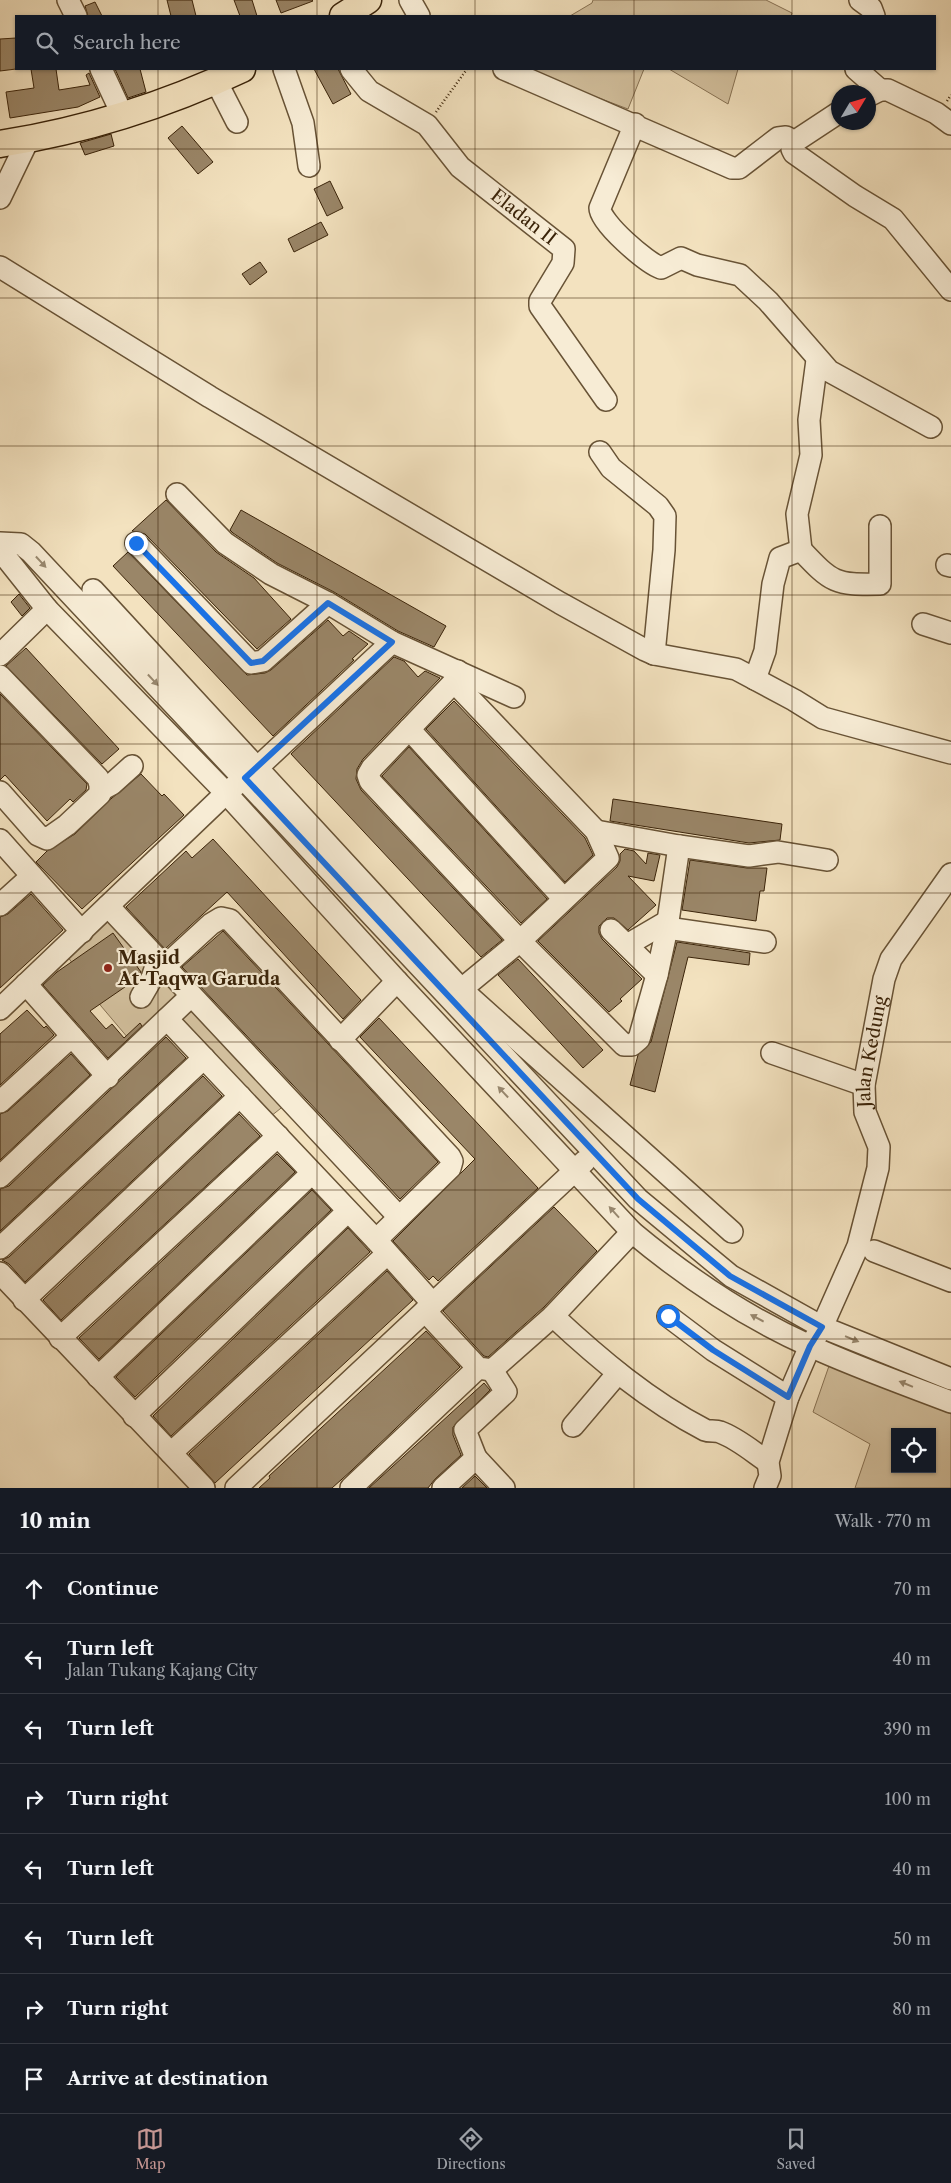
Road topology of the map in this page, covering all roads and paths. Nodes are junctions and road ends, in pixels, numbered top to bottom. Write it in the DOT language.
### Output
graph roads {
  1 [pos="68,0"];
  2 [pos="368,0"];
  3 [pos="410,0"];
  4 [pos="860,0"];
  5 [pos="76,15"];
  6 [pos="345,15"];
  7 [pos="418,15"];
  8 [pos="874,15"];
  9 [pos="101,70"];
  10 [pos="240,70"];
  11 [pos="284,70"];
  12 [pos="352,70"];
  13 [pos="466,70"];
  14 [pos="506,70"];
  15 [pos="857,70"];
  16 [pos="216,81"];
  17 [pos="868,85"];
  18 [pos="876,93"];
  19 [pos="122,114"];
  20 [pos="831,118"];
  21 [pos="237,122"];
  22 [pos="635,124"];
  23 [pos="951,124"];
  24 [pos="427,125"];
  25 [pos="28,140"];
  26 [pos="794,142"];
  27 [pos="0,144"];
  28 [pos="309,166"];
  29 [pos="0,198"];
  30 [pos="0,267"];
  31 [pos="951,290"];
  32 [pos="817,360"];
  33 [pos="606,400"];
  34 [pos="931,427"];
  35 [pos="600,452"];
  36 [pos="177,494"];
  37 [pos="880,526"];
  38 [pos="0,543"];
  39 [pos="136,543"];
  40 [pos="0,550"];
  41 [pos="802,550"];
  42 [pos="93,590"];
  43 [pos="328,603"];
  44 [pos="47,609"];
  45 [pos="923,624"];
  46 [pos="951,633"];
  47 [pos="392,642"];
  48 [pos="654,654"];
  49 [pos="0,655"];
  50 [pos="0,676"];
  51 [pos="456,676"];
  52 [pos="755,679"];
  53 [pos="514,698"];
  54 [pos="409,729"];
  55 [pos="951,753"];
  56 [pos="132,766"];
  57 [pos="251,773"];
  58 [pos="101,790"];
  59 [pos="0,792"];
  60 [pos="226,793"];
  61 [pos="596,831"];
  62 [pos="639,837"];
  63 [pos="0,840"];
  64 [pos="679,846"];
  65 [pos="608,858"];
  66 [pos="827,860"];
  67 [pos="951,874"];
  68 [pos="32,876"];
  69 [pos="564,898"];
  70 [pos="0,905"];
  71 [pos="108,906"];
  72 [pos="668,924"];
  73 [pos="611,930"];
  74 [pos="82,932"];
  75 [pos="520,941"];
  76 [pos="765,942"];
  77 [pos="627,945"];
  78 [pos="161,964"];
  79 [pos="657,975"];
  80 [pos="397,981"];
  81 [pos="26,984"];
  82 [pos="456,995"];
  83 [pos="191,996"];
  84 [pos="141,997"];
  85 [pos="0,1009"];
  86 [pos="430,1014"];
  87 [pos="167,1019"];
  88 [pos="72,1036"];
  89 [pos="340,1040"];
  90 [pos="772,1053"];
  91 [pos="204,1058"];
  92 [pos="108,1077"];
  93 [pos="864,1085"];
  94 [pos="240,1096"];
  95 [pos="0,1102"];
  96 [pos="278,1136"];
  97 [pos="596,1153"];
  98 [pos="575,1169"];
  99 [pos="312,1173"];
  100 [pos="0,1177"];
  101 [pos="348,1212"];
  102 [pos="399,1217"];
  103 [pos="632,1232"];
  104 [pos="732,1232"];
  105 [pos="382,1247"];
  106 [pos="0,1248"];
  107 [pos="874,1251"];
  108 [pos="0,1273"];
  109 [pos="951,1281"];
  110 [pos="24,1300"];
  111 [pos="429,1308"];
  112 [pos="553,1316"];
  113 [pos="668,1316"];
  114 [pos="822,1327"];
  115 [pos="60,1338"];
  116 [pos="810,1346"];
  117 [pos="485,1369"];
  118 [pos="618,1373"];
  119 [pos="98,1377"];
  120 [pos="951,1379"];
  121 [pos="788,1397"];
  122 [pos="951,1402"];
  123 [pos="134,1416"];
  124 [pos="573,1426"];
  125 [pos="171,1453"];
  126 [pos="476,1458"];
  127 [pos="768,1462"];
  128 [pos="204,1488"];
  129 [pos="236,1488"];
  130 [pos="351,1488"];
  131 [pos="443,1488"];
  132 [pos="504,1488"];
  133 [pos="765,1488"];
  1 -- 5 [label="street"];
  2 -- 6 [label="main road"];
  3 -- 7 [label="street"];
  4 -- 8 [label="street"];
  9 -- 19 [label="street"];
  10 -- 16 [label="main road"];
  11 -- 28 [label="street"];
  12 -- 24 [label="street, Eladan II"];
  13 -- 24 [label="path"];
  14 -- 22 [label="street"];
  15 -- 17 [label="street"];
  16 -- 19 [label="main road"];
  16 -- 21 [label="street"];
  18 -- 23 [label="street"];
  19 -- 25 [label="main road"];
  20 -- 26 [label="street"];
  22 -- 26 [label="street"];
  22 -- 32 [label="street"];
  24 -- 33 [label="street, Eladan II"];
  25 -- 27 [label="main road"];
  25 -- 29 [label="street"];
  26 -- 31 [label="street"];
  30 -- 48 [label="street"];
  32 -- 34 [label="street"];
  32 -- 41 [label="street"];
  35 -- 48 [label="street"];
  36 -- 43 [label="street"];
  37 -- 41 [label="street"];
  38 -- 57 [label="street, one-way"];
  39 -- 43 [label="street"];
  40 -- 44 [label="street"];
  41 -- 52 [label="street"];
  42 -- 57 [label="street"];
  43 -- 47 [label="street"];
  44 -- 49 [label="street"];
  44 -- 60 [label="street"];
  45 -- 46 [label="street"];
  47 -- 51 [label="street"];
  47 -- 57 [label="street"];
  48 -- 52 [label="street"];
  50 -- 58 [label="street"];
  51 -- 53 [label="street"];
  51 -- 54 [label="street"];
  51 -- 61 [label="street"];
  52 -- 55 [label="street"];
  54 -- 69 [label="street"];
  54 -- 75 [label="street"];
  56 -- 58 [label="street"];
  57 -- 60 [label="street"];
  57 -- 82 [label="street"];
  58 -- 59 [label="street"];
  60 -- 71 [label="street"];
  60 -- 80 [label="street"];
  61 -- 62 [label="street"];
  61 -- 65 [label="street"];
  62 -- 64 [label="street"];
  62 -- 65 [label="street"];
  63 -- 68 [label="street"];
  64 -- 66 [label="street"];
  64 -- 72 [label="street"];
  65 -- 69 [label="street"];
  67 -- 93 [label="street, Jalan Kedung"];
  68 -- 70 [label="street"];
  68 -- 74 [label="street"];
  69 -- 75 [label="street"];
  71 -- 74 [label="street"];
  71 -- 78 [label="street"];
  72 -- 76 [label="street"];
  72 -- 77 [label="street"];
  72 -- 79 [label="street"];
  73 -- 77 [label="street"];
  74 -- 81 [label="street"];
  75 -- 79 [label="street"];
  75 -- 82 [label="street"];
  77 -- 79 [label="street"];
  78 -- 83 [label="street"];
  78 -- 84 [label="street"];
  78 -- 89 [label="street"];
  80 -- 86 [label="street"];
  80 -- 89 [label="street"];
  81 -- 85 [label="street"];
  81 -- 88 [label="street"];
  82 -- 86 [label="street"];
  82 -- 97 [label="street"];
  82 -- 104 [label="street"];
  83 -- 87 [label="street"];
  83 -- 102 [label="street"];
  98 -- 86 [label="street, one-way"];
  87 -- 91 [label="street"];
  87 -- 92 [label="street"];
  88 -- 92 [label="street"];
  88 -- 95 [label="street"];
  89 -- 102 [label="street"];
  90 -- 93 [label="street"];
  91 -- 94 [label="street"];
  91 -- 106 [label="street"];
  92 -- 100 [label="street"];
  93 -- 114 [label="street, Jalan Kedung"];
  94 -- 96 [label="street"];
  94 -- 110 [label="street"];
  96 -- 99 [label="street"];
  96 -- 115 [label="street"];
  97 -- 98 [label="street"];
  97 -- 114 [label="street"];
  103 -- 98 [label="street, one-way"];
  98 -- 111 [label="street"];
  99 -- 101 [label="street"];
  99 -- 119 [label="street"];
  101 -- 105 [label="street"];
  101 -- 123 [label="street"];
  102 -- 105 [label="street"];
  103 -- 112 [label="street"];
  116 -- 103 [label="street, one-way"];
  105 -- 111 [label="street"];
  105 -- 125 [label="street"];
  107 -- 109 [label="street"];
  108 -- 110 [label="street"];
  110 -- 115 [label="street"];
  111 -- 117 [label="street"];
  111 -- 129 [label="street"];
  112 -- 117 [label="street"];
  112 -- 118 [label="street"];
  113 -- 121 [label="street"];
  114 -- 116 [label="street, Jalan Kedung"];
  114 -- 120 [label="street, one-way"];
  115 -- 119 [label="street"];
  116 -- 121 [label="street, Jalan Kedung"];
  122 -- 116 [label="street, one-way"];
  117 -- 126 [label="street"];
  117 -- 130 [label="street"];
  118 -- 124 [label="street"];
  118 -- 127 [label="street"];
  119 -- 123 [label="street"];
  121 -- 127 [label="street, Jalan Kedung"];
  123 -- 125 [label="street"];
  125 -- 128 [label="street"];
  126 -- 131 [label="street"];
  126 -- 132 [label="street"];
  127 -- 133 [label="street, Jalan Kedung"];
}
